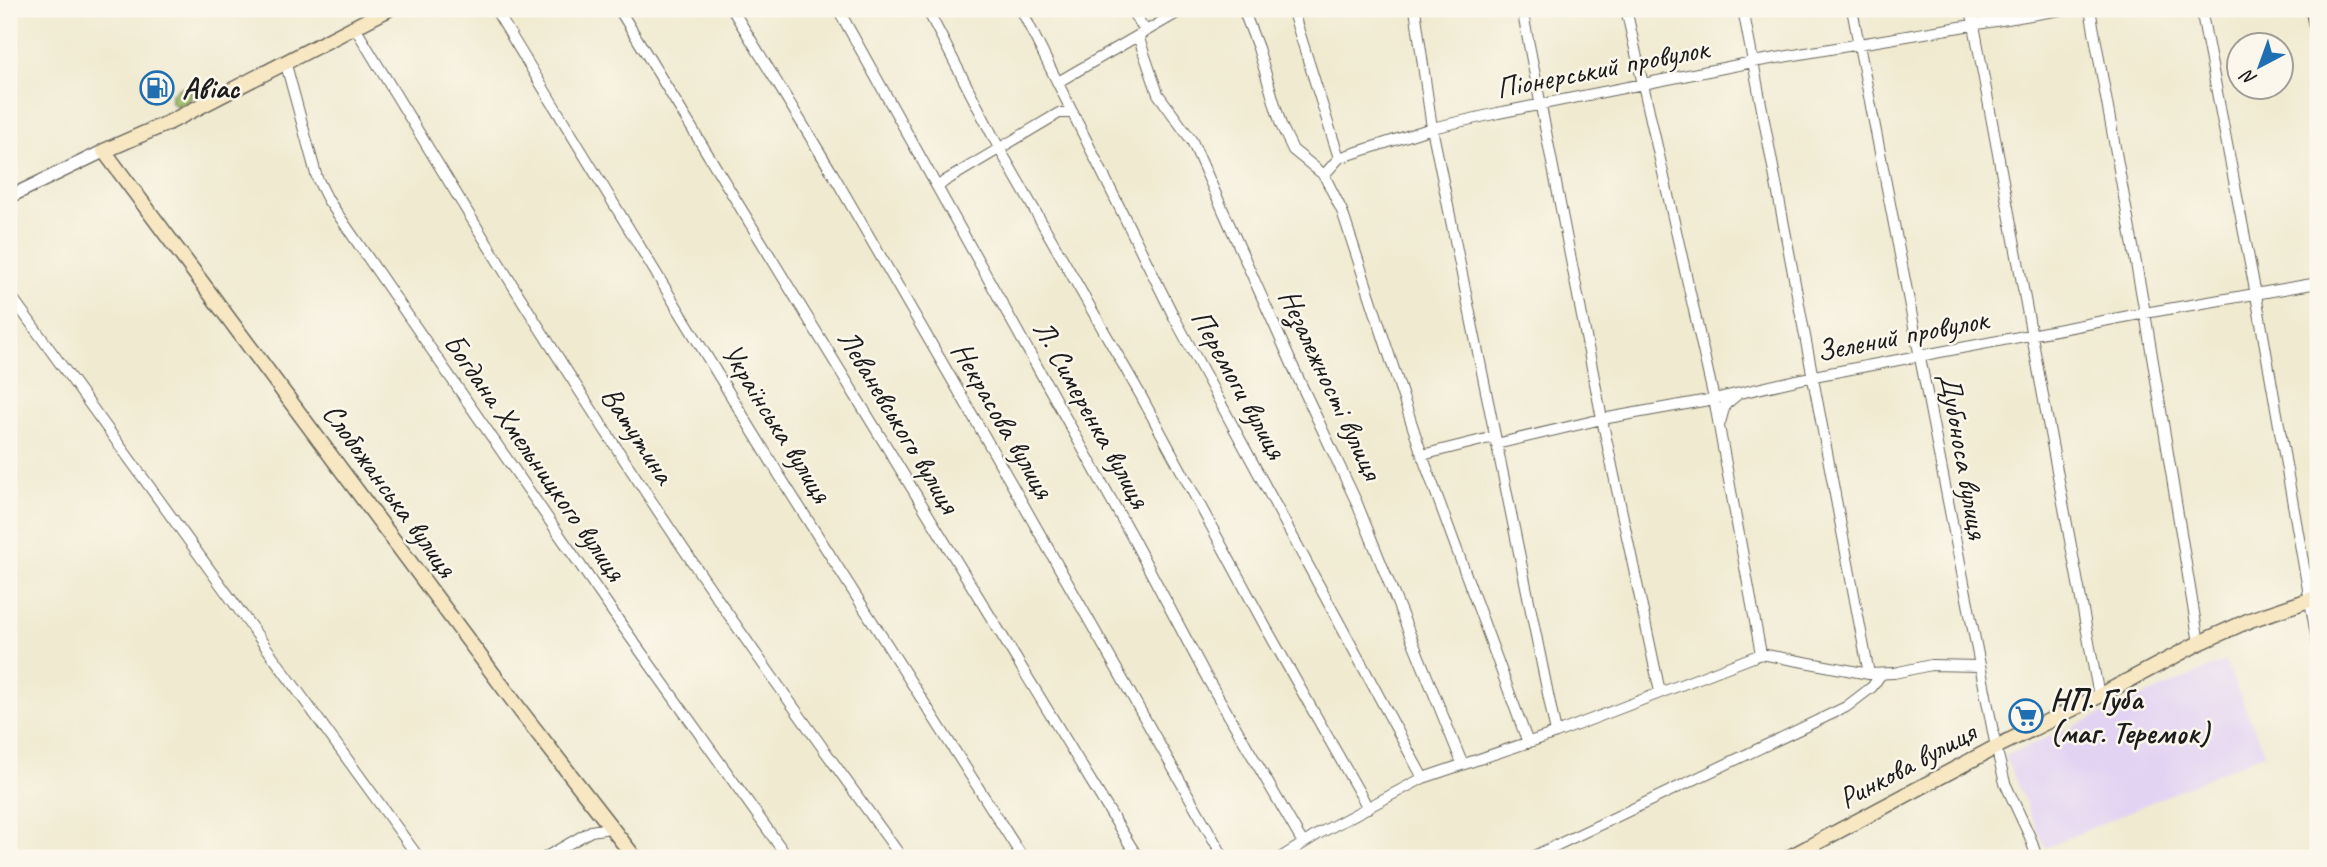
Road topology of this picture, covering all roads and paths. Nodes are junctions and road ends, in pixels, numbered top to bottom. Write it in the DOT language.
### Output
graph roads {
  1 [pos="389,9"];
  2 [pos="495,9"];
  3 [pos="620,9"];
  4 [pos="732,9"];
  5 [pos="838,9"];
  6 [pos="927,9"];
  7 [pos="1021,9"];
  8 [pos="1130,9"];
  9 [pos="1184,9"];
  10 [pos="1243,9"];
  11 [pos="1292,9"];
  12 [pos="1415,9"];
  13 [pos="1522,9"];
  14 [pos="1626,9"];
  15 [pos="1743,9"];
  16 [pos="1852,9"];
  17 [pos="1971,9"];
  18 [pos="2066,9"];
  19 [pos="2090,9"];
  20 [pos="2201,9"];
  21 [pos="2314,9"];
  22 [pos="1974,25"];
  23 [pos="354,26"];
  24 [pos="1142,33"];
  25 [pos="2318,34"];
  26 [pos="1859,45"];
  27 [pos="285,61"];
  28 [pos="1753,62"];
  29 [pos="1058,82"];
  30 [pos="1643,85"];
  31 [pos="1539,104"];
  32 [pos="1073,113"];
  33 [pos="1432,128"];
  34 [pos="999,148"];
  35 [pos="104,151"];
  36 [pos="1339,158"];
  37 [pos="1324,175"];
  38 [pos="938,187"];
  39 [pos="9,197"];
  40 [pos="2318,283"];
  41 [pos="9,293"];
  42 [pos="2256,295"];
  43 [pos="2145,313"];
  44 [pos="2032,335"];
  45 [pos="1921,356"];
  46 [pos="1709,373"];
  47 [pos="1814,376"];
  48 [pos="1740,393"];
  49 [pos="1714,399"];
  50 [pos="1687,403"];
  51 [pos="1602,419"];
  52 [pos="1719,427"];
  53 [pos="1495,441"];
  54 [pos="1422,455"];
  55 [pos="2314,598"];
  56 [pos="2199,643"];
  57 [pos="2318,646"];
  58 [pos="1760,654"];
  59 [pos="1978,666"];
  60 [pos="1894,673"];
  61 [pos="1869,674"];
  62 [pos="1660,692"];
  63 [pos="2099,696"];
  64 [pos="1556,733"];
  65 [pos="1528,743"];
  66 [pos="1996,747"];
  67 [pos="1462,763"];
  68 [pos="1423,778"];
  69 [pos="1368,808"];
  70 [pos="609,828"];
  71 [pos="1303,843"];
  72 [pos="2036,855"];
  73 [pos="419,858"];
  74 [pos="544,858"];
  75 [pos="635,858"];
  76 [pos="788,858"];
  77 [pos="902,858"];
  78 [pos="1023,858"];
  79 [pos="1138,858"];
  80 [pos="1224,858"];
  81 [pos="1280,858"];
  82 [pos="1530,858"];
  83 [pos="1787,858"];
  84 [pos="2046,858"];
  1 -- 23 [label="main road"];
  2 -- 78 [label="street, Українська вулиця"];
  3 -- 79 [label="street, Леваневського вулиця"];
  4 -- 80 [label="street, Некрасова вулиця"];
  5 -- 38 [label="street, Л. Симеренка вулиця"];
  6 -- 34 [label="street"];
  7 -- 29 [label="street, Перемоги вулиця"];
  8 -- 24 [label="street, Незалежності вулиця"];
  9 -- 24 [label="street"];
  10 -- 37 [label="street"];
  11 -- 36 [label="street"];
  12 -- 33 [label="street"];
  13 -- 31 [label="street"];
  14 -- 30 [label="street"];
  15 -- 28 [label="street"];
  16 -- 26 [label="street, Дубоноса вулиця"];
  17 -- 22 [label="street"];
  18 -- 22 [label="street, Піонерський провулок"];
  19 -- 43 [label="street"];
  20 -- 42 [label="street"];
  21 -- 25 [label="main road"];
  22 -- 26 [label="street, Піонерський провулок"];
  22 -- 44 [label="street"];
  23 -- 27 [label="main road"];
  23 -- 77 [label="street, Ватутина"];
  24 -- 29 [label="street"];
  24 -- 67 [label="street, Незалежності вулиця"];
  26 -- 28 [label="street, Піонерський провулок"];
  26 -- 45 [label="street, Дубоноса вулиця"];
  27 -- 35 [label="main road"];
  27 -- 76 [label="street, Богдана Хмельницкого вулиця"];
  28 -- 30 [label="street, Піонерський провулок"];
  28 -- 47 [label="street"];
  29 -- 32 [label="street, Перемоги вулиця"];
  30 -- 31 [label="street, Піонерський провулок"];
  30 -- 46 [label="street"];
  31 -- 33 [label="street, Піонерський провулок"];
  31 -- 51 [label="street"];
  32 -- 34 [label="street"];
  32 -- 68 [label="street, Перемоги вулиця"];
  33 -- 36 [label="street, Піонерський провулок"];
  33 -- 53 [label="street"];
  34 -- 38 [label="street"];
  34 -- 69 [label="street"];
  35 -- 39 [label="street"];
  35 -- 70 [label="main road, Слобожанська вулиця"];
  36 -- 37 [label="street"];
  37 -- 54 [label="street"];
  38 -- 71 [label="street, Л. Симеренка вулиця"];
  40 -- 42 [label="street, Зелений провулок"];
  41 -- 73 [label="street"];
  42 -- 43 [label="street, Зелений провулок"];
  42 -- 55 [label="street"];
  43 -- 44 [label="street, Зелений провулок"];
  43 -- 56 [label="street"];
  44 -- 45 [label="street, Зелений провулок"];
  44 -- 63 [label="street"];
  45 -- 47 [label="street, Зелений провулок"];
  45 -- 59 [label="street, Дубоноса вулиця"];
  46 -- 49 [label="street"];
  46 -- 50 [label="street"];
  47 -- 48 [label="street, Зелений провулок"];
  47 -- 61 [label="street"];
  48 -- 49 [label="street, Зелений провулок"];
  48 -- 52 [label="street"];
  49 -- 50 [label="street, Зелений провулок"];
  49 -- 52 [label="street"];
  50 -- 51 [label="street, Зелений провулок"];
  51 -- 53 [label="street, Зелений провулок"];
  51 -- 62 [label="street"];
  52 -- 58 [label="street"];
  53 -- 54 [label="street, Зелений провулок"];
  53 -- 64 [label="street"];
  54 -- 65 [label="street"];
  55 -- 56 [label="main road, Ринкова вулиця"];
  55 -- 57 [label="street"];
  56 -- 63 [label="main road, Ринкова вулиця"];
  58 -- 61 [label="street"];
  58 -- 62 [label="street"];
  59 -- 60 [label="street"];
  59 -- 66 [label="street, Дубоноса вулиця"];
  60 -- 61 [label="street"];
  60 -- 82 [label="street"];
  62 -- 64 [label="street"];
  63 -- 66 [label="main road, Ринкова вулиця"];
  64 -- 65 [label="street"];
  65 -- 67 [label="street"];
  66 -- 72 [label="street, Дубоноса вулиця"];
  66 -- 83 [label="main road, Ринкова вулиця"];
  67 -- 68 [label="street"];
  68 -- 69 [label="street"];
  69 -- 71 [label="street"];
  70 -- 74 [label="street"];
  70 -- 75 [label="main road, Слобожанська вулиця"];
  71 -- 81 [label="street"];
  72 -- 84 [label="street"];
}
